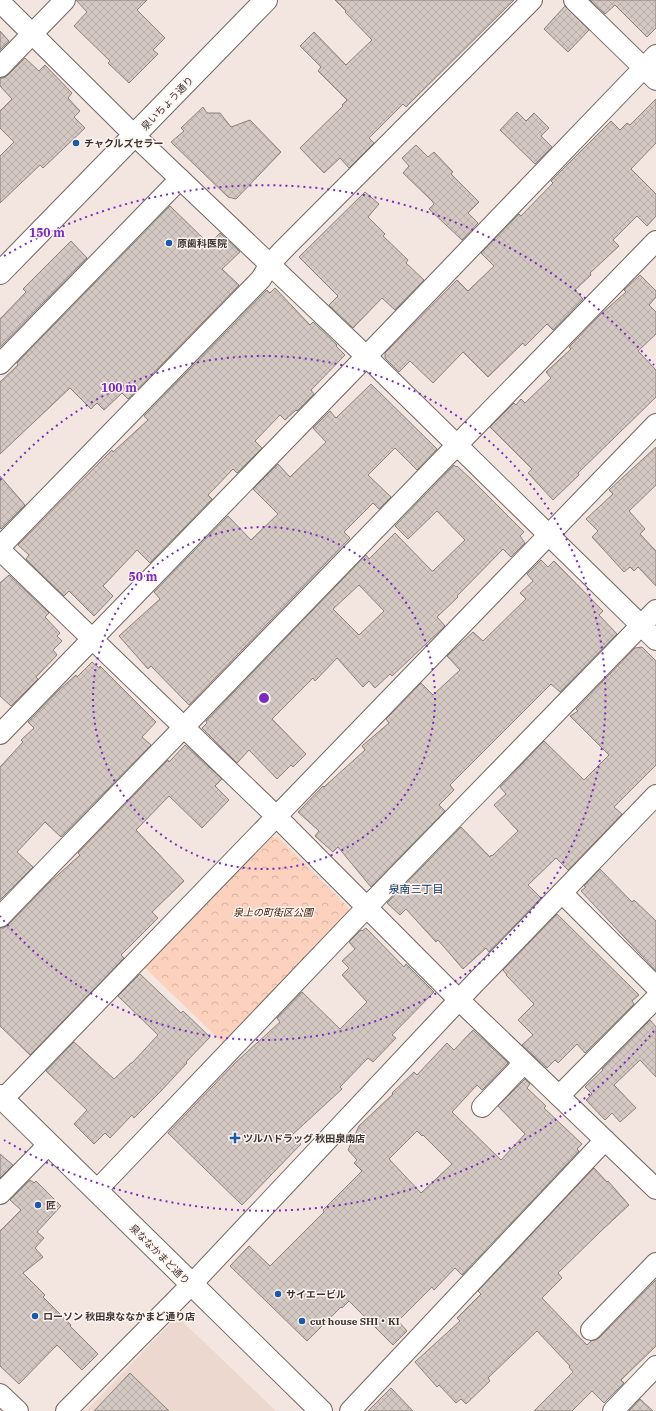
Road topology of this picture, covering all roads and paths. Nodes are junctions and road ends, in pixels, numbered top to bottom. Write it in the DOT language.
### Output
graph roads {
  1 [pos="65,0"];
  2 [pos="266,0"];
  3 [pos="532,0"];
  4 [pos="574,0"];
  5 [pos="0,2"];
  6 [pos="32,33"];
  7 [pos="0,67"];
  8 [pos="652,67"];
  9 [pos="135,136"];
  10 [pos="180,179"];
  11 [pos="656,241"];
  12 [pos="270,264"];
  13 [pos="0,273"];
  14 [pos="366,357"];
  15 [pos="0,364"];
  16 [pos="656,424"];
  17 [pos="456,446"];
  18 [pos="549,535"];
  19 [pos="0,548"];
  20 [pos="656,610"];
  21 [pos="641,625"];
  22 [pos="91,639"];
  23 [pos="656,640"];
  24 [pos="183,727"];
  25 [pos="0,734"];
  26 [pos="656,795"];
  27 [pos="276,817"];
  28 [pos="562,893"];
  29 [pos="367,907"];
  30 [pos="0,917"];
  31 [pos="656,986"];
  32 [pos="656,998"];
  33 [pos="460,1001"];
  34 [pos="524,1064"];
  35 [pos="558,1096"];
  36 [pos="1,1098"];
  37 [pos="482,1107"];
  38 [pos="605,1140"];
  39 [pos="49,1144"];
  40 [pos="656,1189"];
  41 [pos="97,1190"];
  42 [pos="0,1194"];
  43 [pos="656,1263"];
  44 [pos="191,1285"];
  45 [pos="590,1330"];
  46 [pos="656,1366"];
  47 [pos="0,1394"];
  48 [pos="18,1411"];
  49 [pos="66,1411"];
  50 [pos="321,1411"];
  51 [pos="350,1411"];
  52 [pos="613,1411"];
  1 -- 6 [label="street"];
  2 -- 9 [label="street, 泉いちょう通り"];
  3 -- 12 [label="street"];
  4 -- 8 [label="street"];
  5 -- 6 [label="street"];
  6 -- 7 [label="street"];
  6 -- 9 [label="street"];
  8 -- 14 [label="street"];
  9 -- 10 [label="street"];
  9 -- 13 [label="street, 泉いちょう通り"];
  10 -- 12 [label="street"];
  10 -- 15 [label="street"];
  11 -- 17 [label="street"];
  12 -- 14 [label="street"];
  12 -- 19 [label="street"];
  14 -- 17 [label="street"];
  14 -- 22 [label="street"];
  16 -- 18 [label="street"];
  17 -- 18 [label="street"];
  17 -- 24 [label="street"];
  18 -- 21 [label="street"];
  18 -- 27 [label="street"];
  19 -- 22 [label="street"];
  20 -- 21 [label="street"];
  21 -- 23 [label="street"];
  21 -- 29 [label="street"];
  22 -- 24 [label="street"];
  22 -- 25 [label="street"];
  24 -- 27 [label="street"];
  24 -- 30 [label="street"];
  26 -- 28 [label="street"];
  27 -- 29 [label="street"];
  27 -- 36 [label="street"];
  28 -- 31 [label="street"];
  28 -- 33 [label="street"];
  29 -- 33 [label="street"];
  29 -- 41 [label="street"];
  32 -- 35 [label="street"];
  33 -- 34 [label="street"];
  33 -- 44 [label="street"];
  34 -- 35 [label="street"];
  34 -- 37 [label="street"];
  35 -- 38 [label="street"];
  36 -- 39 [label="street, 泉ななかまど通り"];
  38 -- 40 [label="street"];
  38 -- 51 [label="street"];
  39 -- 41 [label="street, 泉ななかまど通り"];
  39 -- 42 [label="street"];
  41 -- 44 [label="street, 泉ななかまど通り"];
  43 -- 45 [label="street"];
  44 -- 49 [label="street"];
  44 -- 50 [label="street, 泉ななかまど通り"];
  46 -- 52 [label="street"];
  47 -- 48 [label="street"];
}
